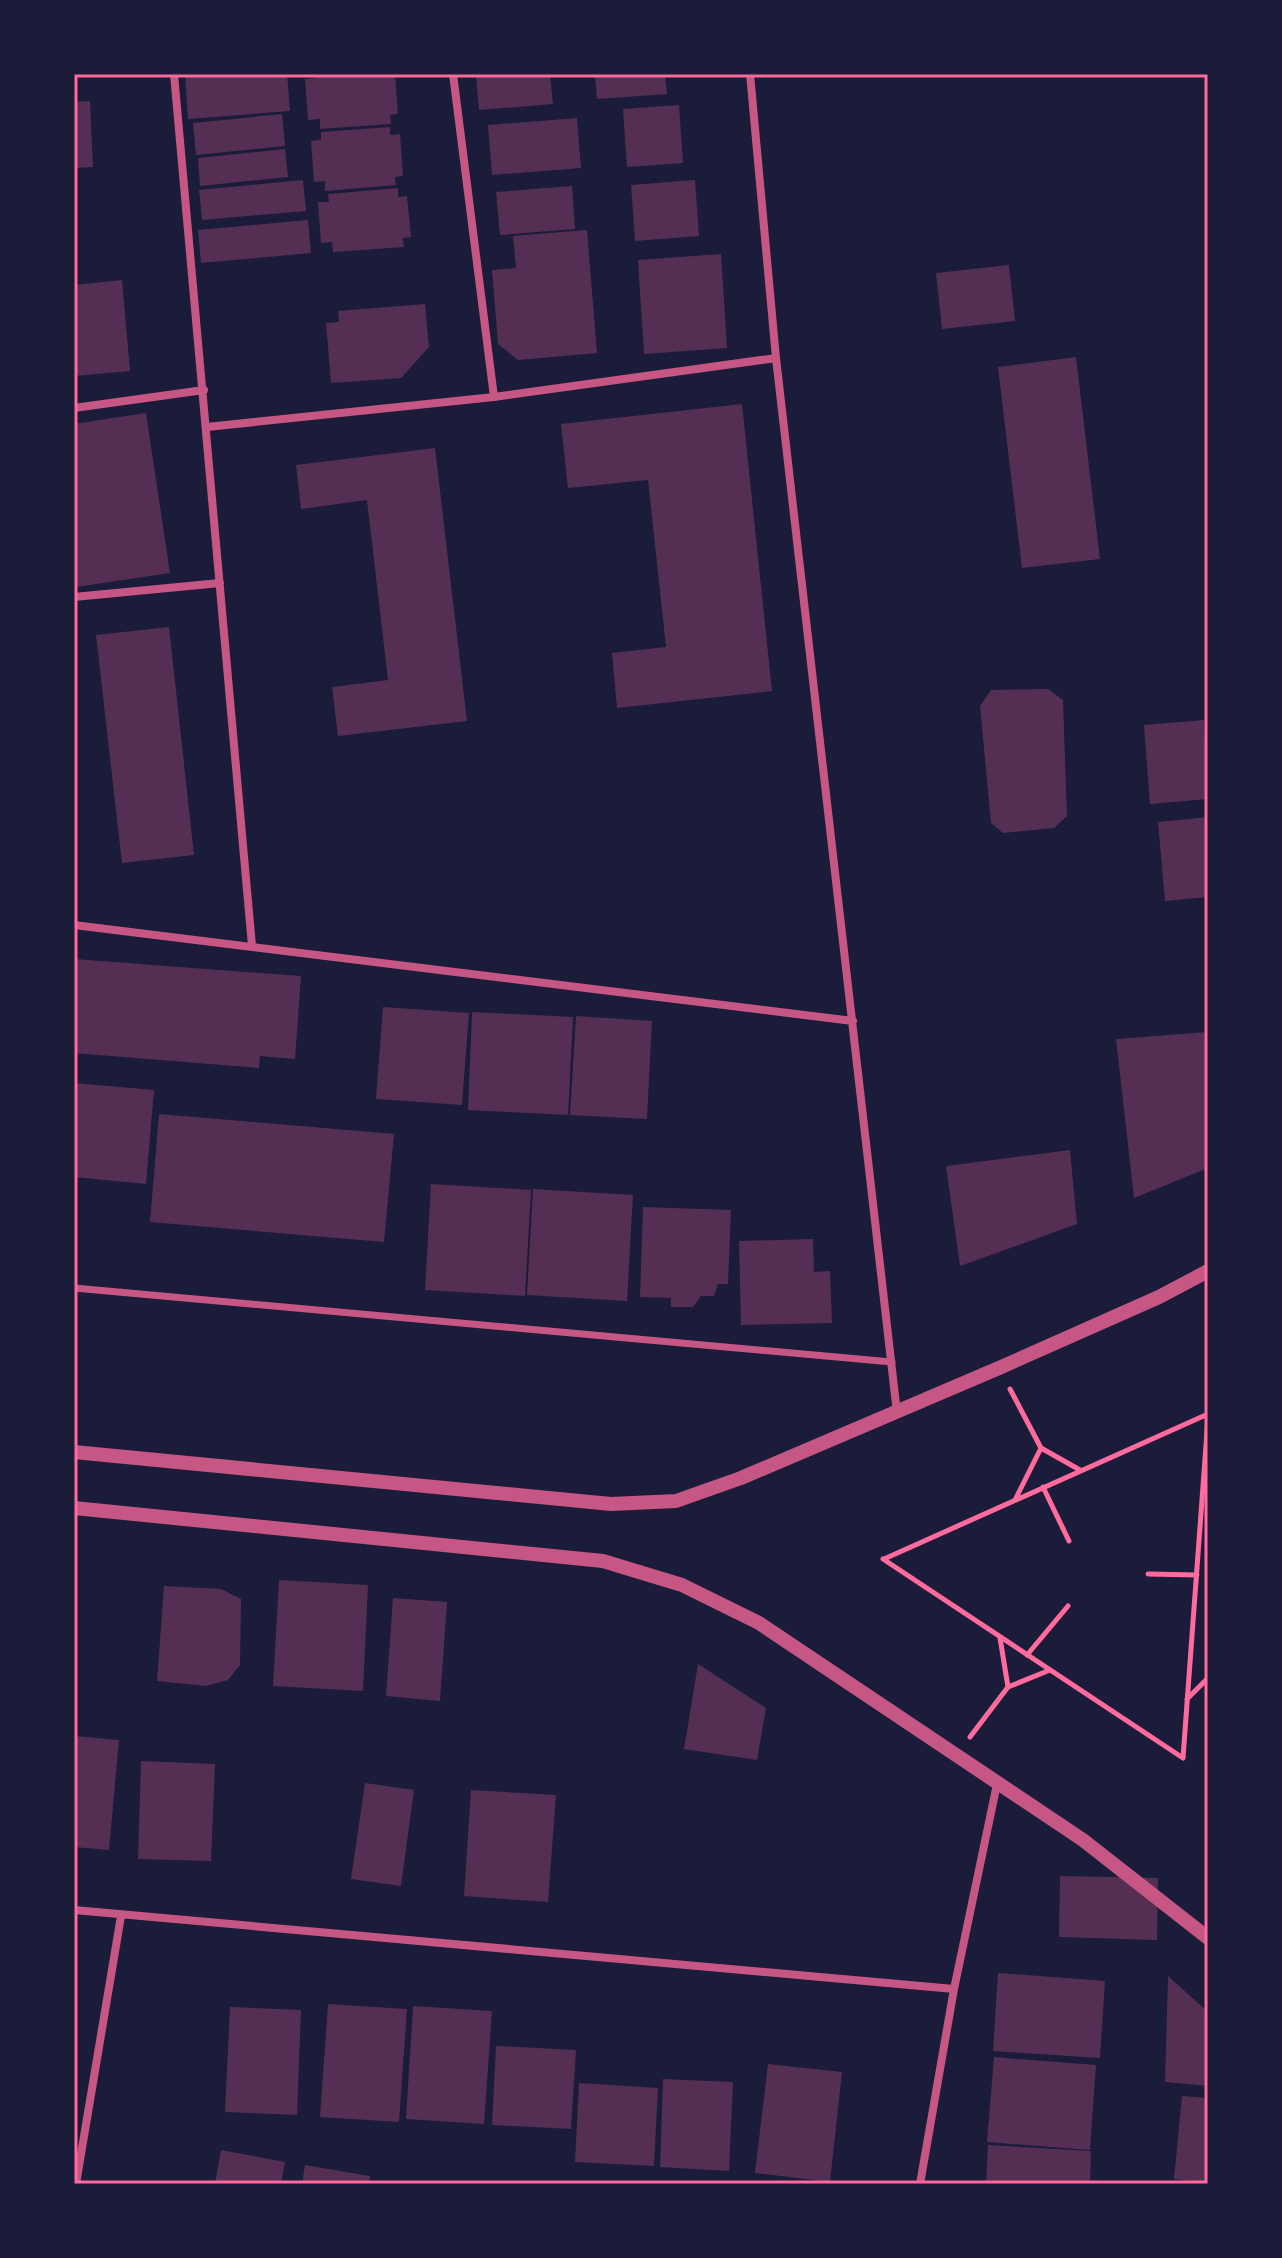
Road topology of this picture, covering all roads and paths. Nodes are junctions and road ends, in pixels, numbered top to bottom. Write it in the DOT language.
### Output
graph roads {
  1 [pos="174,74"];
  2 [pos="453,74"];
  3 [pos="750,74"];
  4 [pos="776,358"];
  5 [pos="204,390"];
  6 [pos="494,397"];
  7 [pos="74,408"];
  8 [pos="207,427"];
  9 [pos="220,583"];
  10 [pos="74,597"];
  11 [pos="74,925"];
  12 [pos="252,946"];
  13 [pos="853,1021"];
  14 [pos="1208,1271"];
  15 [pos="74,1288"];
  16 [pos="892,1362"];
  17 [pos="999,1368"];
  18 [pos="897,1413"];
  19 [pos="1208,1416"];
  20 [pos="1041,1448"];
  21 [pos="74,1452"];
  22 [pos="1081,1471"];
  23 [pos="1206,1482"];
  24 [pos="1043,1487"];
  25 [pos="1014,1500"];
  26 [pos="74,1508"];
  27 [pos="1069,1541"];
  28 [pos="1148,1574"];
  29 [pos="1197,1575"];
  30 [pos="1068,1606"];
  31 [pos="1000,1637"];
  32 [pos="1027,1655"];
  33 [pos="1050,1670"];
  34 [pos="1208,1678"];
  35 [pos="1008,1687"];
  36 [pos="1187,1700"];
  37 [pos="955,1756"];
  38 [pos="997,1784"];
  39 [pos="74,1910"];
  40 [pos="121,1916"];
  41 [pos="1208,1938"];
  42 [pos="954,1989"];
  43 [pos="76,2184"];
  44 [pos="920,2184"];
  1 -- 5 [label="street"];
  2 -- 6 [label="street"];
  3 -- 4 [label="street"];
  4 -- 6 [label="street"];
  4 -- 13 [label="street"];
  5 -- 7 [label="street"];
  5 -- 8 [label="street"];
  6 -- 8 [label="street"];
  8 -- 9 [label="street"];
  9 -- 10 [label="street"];
  9 -- 12 [label="street"];
  11 -- 12 [label="street"];
  12 -- 13 [label="street"];
  13 -- 16 [label="street"];
  14 -- 17 [label="street"];
  15 -- 16 [label="street"];
  16 -- 18 [label="street"];
  17 -- 18 [label="street"];
  17 -- 20 [label="path"];
  18 -- 21 [label="street"];
  19 -- 22 [label="path"];
  19 -- 23 [label="path"];
  20 -- 22 [label="path"];
  20 -- 25 [label="path"];
  22 -- 24 [label="path"];
  23 -- 29 [label="path"];
  24 -- 25 [label="path"];
  24 -- 27 [label="path"];
  25 -- 31 [label="path"];
  26 -- 37 [label="street"];
  28 -- 29 [label="path"];
  29 -- 36 [label="path"];
  30 -- 32 [label="path"];
  31 -- 32 [label="path"];
  31 -- 35 [label="path"];
  32 -- 33 [label="path"];
  33 -- 35 [label="path"];
  33 -- 36 [label="path"];
  34 -- 36 [label="path"];
  35 -- 37 [label="path"];
  37 -- 38 [label="street"];
  38 -- 41 [label="street"];
  38 -- 42 [label="street"];
  39 -- 40 [label="street"];
  40 -- 42 [label="street"];
  40 -- 43 [label="street"];
  42 -- 44 [label="street"];
}
